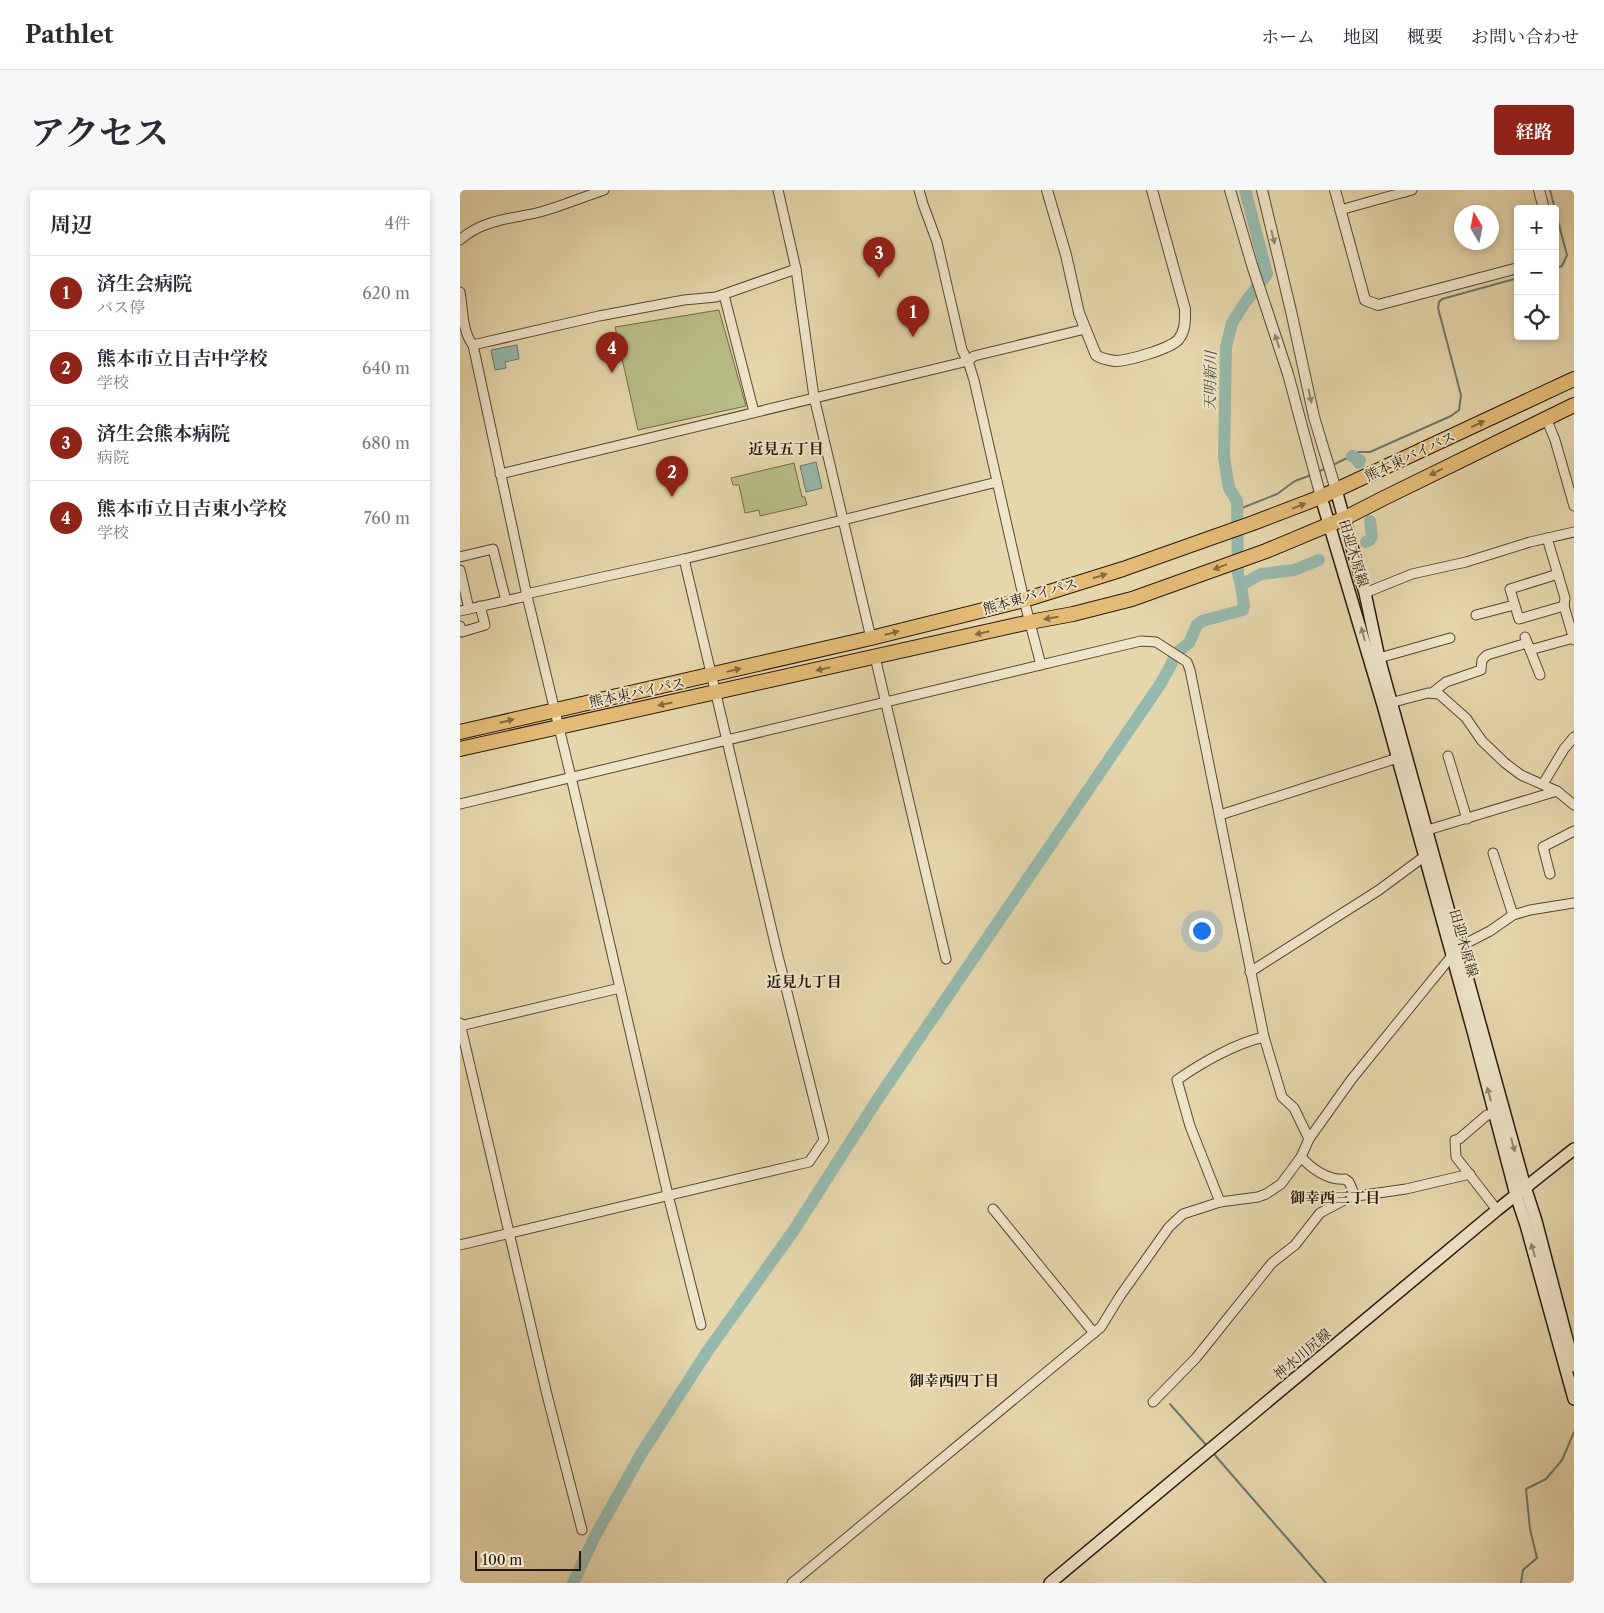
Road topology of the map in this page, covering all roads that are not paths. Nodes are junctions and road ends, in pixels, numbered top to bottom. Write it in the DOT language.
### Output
graph roads {
  1 [pos="604,190"];
  2 [pos="778,190"];
  3 [pos="920,190"];
  4 [pos="1047,190"];
  5 [pos="1152,190"];
  6 [pos="1230,190"];
  7 [pos="1262,190"];
  8 [pos="1335,190"];
  9 [pos="1539,190"];
  10 [pos="1407,191"];
  11 [pos="1543,205"];
  12 [pos="1340,210"];
  13 [pos="460,240"];
  14 [pos="796,269"];
  15 [pos="1514,269"];
  16 [pos="460,292"];
  17 [pos="724,294"];
  18 [pos="1084,329"];
  19 [pos="473,345"];
  20 [pos="968,361"];
  21 [pos="1574,379"];
  22 [pos="814,397"];
  23 [pos="1574,405"];
  24 [pos="754,412"];
  25 [pos="1546,418"];
  26 [pos="500,474"];
  27 [pos="997,482"];
  28 [pos="1336,490"];
  29 [pos="1321,497"];
  30 [pos="1574,506"];
  31 [pos="1345,518"];
  32 [pos="843,521"];
  33 [pos="1330,524"];
  34 [pos="1574,532"];
  35 [pos="1547,538"];
  36 [pos="460,557"];
  37 [pos="684,559"];
  38 [pos="460,570"];
  39 [pos="1558,574"];
  40 [pos="1365,592"];
  41 [pos="527,595"];
  42 [pos="1024,600"];
  43 [pos="506,601"];
  44 [pos="1514,605"];
  45 [pos="480,606"];
  46 [pos="1564,606"];
  47 [pos="465,610"];
  48 [pos="1476,615"];
  49 [pos="1030,622"];
  50 [pos="460,626"];
  51 [pos="870,638"];
  52 [pos="1450,638"];
  53 [pos="1574,639"];
  54 [pos="1527,643"];
  55 [pos="875,657"];
  56 [pos="1379,658"];
  57 [pos="1041,665"];
  58 [pos="1540,674"];
  59 [pos="711,676"];
  60 [pos="715,693"];
  61 [pos="1432,693"];
  62 [pos="886,701"];
  63 [pos="1388,704"];
  64 [pos="554,709"];
  65 [pos="558,726"];
  66 [pos="460,732"];
  67 [pos="1574,737"];
  68 [pos="726,740"];
  69 [pos="460,749"];
  70 [pos="1448,756"];
  71 [pos="1402,757"];
  72 [pos="571,777"];
  73 [pos="1543,784"];
  74 [pos="1557,791"];
  75 [pos="460,804"];
  76 [pos="1574,805"];
  77 [pos="1220,815"];
  78 [pos="1467,819"];
  79 [pos="1574,831"];
  80 [pos="1422,832"];
  81 [pos="1493,853"];
  82 [pos="1428,854"];
  83 [pos="1550,874"];
  84 [pos="1574,903"];
  85 [pos="1513,914"];
  86 [pos="1455,951"];
  87 [pos="946,959"];
  88 [pos="1250,972"];
  89 [pos="620,988"];
  90 [pos="460,1025"];
  91 [pos="1264,1037"];
  92 [pos="1494,1114"];
  93 [pos="1310,1139"];
  94 [pos="1574,1148"];
  95 [pos="1300,1156"];
  96 [pos="1470,1174"];
  97 [pos="1520,1191"];
  98 [pos="668,1195"];
  99 [pos="1355,1196"];
  100 [pos="1220,1202"];
  101 [pos="993,1209"];
  102 [pos="1497,1210"];
  103 [pos="509,1234"];
  104 [pos="460,1245"];
  105 [pos="701,1325"];
  106 [pos="1094,1333"];
  107 [pos="1574,1366"];
  108 [pos="1574,1399"];
  109 [pos="1153,1402"];
  110 [pos="582,1530"];
  111 [pos="792,1583"];
  112 [pos="1050,1583"];
  1 -- 13 [label="street"];
  2 -- 14 [label="street"];
  3 -- 20 [label="street"];
  4 -- 18 [label="street"];
  5 -- 18 [label="street"];
  29 -- 6 [label="street, one-way"];
  7 -- 28 [label="street, one-way"];
  8 -- 12 [label="street"];
  9 -- 11 [label="street"];
  10 -- 12 [label="street"];
  12 -- 15 [label="street"];
  14 -- 17 [label="street"];
  14 -- 22 [label="street"];
  16 -- 19 [label="street"];
  17 -- 19 [label="street"];
  17 -- 24 [label="street"];
  18 -- 20 [label="street"];
  19 -- 26 [label="street"];
  20 -- 22 [label="street"];
  20 -- 27 [label="street"];
  28 -- 21 [label="highway, 熊本東バイパス, one-way"];
  22 -- 24 [label="street"];
  22 -- 32 [label="street"];
  23 -- 25 [label="highway, 熊本東バイパス"];
  24 -- 26 [label="street"];
  25 -- 30 [label="street"];
  25 -- 31 [label="highway, 熊本東バイパス, one-way"];
  26 -- 41 [label="street"];
  27 -- 32 [label="street"];
  27 -- 42 [label="street"];
  28 -- 29 [label="highway, 熊本東バイパス"];
  28 -- 31 [label="main road, 田迎木原線"];
  29 -- 33 [label="main road, 田迎木原線"];
  42 -- 29 [label="highway, 熊本東バイパス, one-way"];
  31 -- 33 [label="highway, 熊本東バイパス"];
  31 -- 40 [label="main road, 田迎木原線"];
  32 -- 37 [label="street"];
  32 -- 51 [label="street"];
  33 -- 49 [label="highway, 熊本東バイパス, one-way"];
  63 -- 33 [label="main road, 田迎木原線, one-way"];
  34 -- 35 [label="street"];
  35 -- 39 [label="street"];
  35 -- 40 [label="street"];
  36 -- 43 [label="street"];
  37 -- 41 [label="street"];
  37 -- 59 [label="street"];
  38 -- 47 [label="street"];
  39 -- 44 [label="street"];
  39 -- 46 [label="street"];
  40 -- 56 [label="main road, 田迎木原線"];
  41 -- 43 [label="street"];
  41 -- 64 [label="street"];
  42 -- 49 [label="street"];
  51 -- 42 [label="highway, 熊本東バイパス, one-way"];
  43 -- 45 [label="street"];
  44 -- 46 [label="street"];
  44 -- 48 [label="street"];
  45 -- 47 [label="street"];
  45 -- 50 [label="street"];
  46 -- 53 [label="street"];
  49 -- 55 [label="highway, 熊本東バイパス, one-way"];
  49 -- 57 [label="street"];
  59 -- 51 [label="highway, 熊本東バイパス, one-way"];
  52 -- 56 [label="street"];
  53 -- 54 [label="street"];
  54 -- 58 [label="street"];
  54 -- 61 [label="street"];
  55 -- 60 [label="highway, 熊本東バイパス, one-way"];
  55 -- 62 [label="street"];
  56 -- 63 [label="main road, 田迎木原線"];
  57 -- 62 [label="street"];
  57 -- 77 [label="street"];
  59 -- 60 [label="street"];
  59 -- 64 [label="highway, 熊本東バイパス"];
  60 -- 65 [label="highway, 熊本東バイパス, one-way"];
  60 -- 68 [label="street"];
  61 -- 63 [label="street"];
  61 -- 73 [label="street"];
  62 -- 68 [label="street"];
  62 -- 87 [label="street"];
  63 -- 71 [label="main road, 田迎木原線"];
  64 -- 65 [label="street"];
  66 -- 64 [label="highway, 熊本東バイパス, one-way"];
  65 -- 69 [label="highway, 熊本東バイパス"];
  65 -- 72 [label="street"];
  67 -- 73 [label="street"];
  68 -- 72 [label="street"];
  68 -- 98 [label="street"];
  70 -- 78 [label="street"];
  71 -- 77 [label="street"];
  71 -- 80 [label="main road, 田迎木原線"];
  72 -- 75 [label="street"];
  72 -- 89 [label="street"];
  73 -- 74 [label="street"];
  74 -- 76 [label="street"];
  74 -- 78 [label="street"];
  77 -- 88 [label="street"];
  78 -- 80 [label="street"];
  79 -- 83 [label="street"];
  80 -- 82 [label="main road, 田迎木原線"];
  81 -- 85 [label="street"];
  82 -- 86 [label="main road, 田迎木原線"];
  82 -- 88 [label="street"];
  84 -- 85 [label="street"];
  85 -- 86 [label="street"];
  92 -- 86 [label="main road, 田迎木原線, one-way"];
  86 -- 93 [label="street"];
  86 -- 97 [label="main road, 田迎木原線, one-way"];
  88 -- 91 [label="street"];
  89 -- 90 [label="street"];
  89 -- 98 [label="street"];
  90 -- 103 [label="street"];
  91 -- 93 [label="street"];
  91 -- 100 [label="street"];
  92 -- 96 [label="street"];
  92 -- 97 [label="main road, 田迎木原線"];
  93 -- 95 [label="street"];
  94 -- 97 [label="main road, 神水川尻線"];
  95 -- 99 [label="street"];
  95 -- 100 [label="street"];
  96 -- 99 [label="street"];
  96 -- 102 [label="street"];
  97 -- 102 [label="main road, 神水川尻線"];
  97 -- 107 [label="main road, 田迎木原線"];
  108 -- 97 [label="main road, 田迎木原線, one-way"];
  98 -- 103 [label="street"];
  98 -- 105 [label="street"];
  99 -- 109 [label="street"];
  100 -- 106 [label="street"];
  101 -- 106 [label="street"];
  102 -- 112 [label="main road, 神水川尻線"];
  103 -- 104 [label="street"];
  103 -- 110 [label="street"];
  106 -- 111 [label="street"];
}
